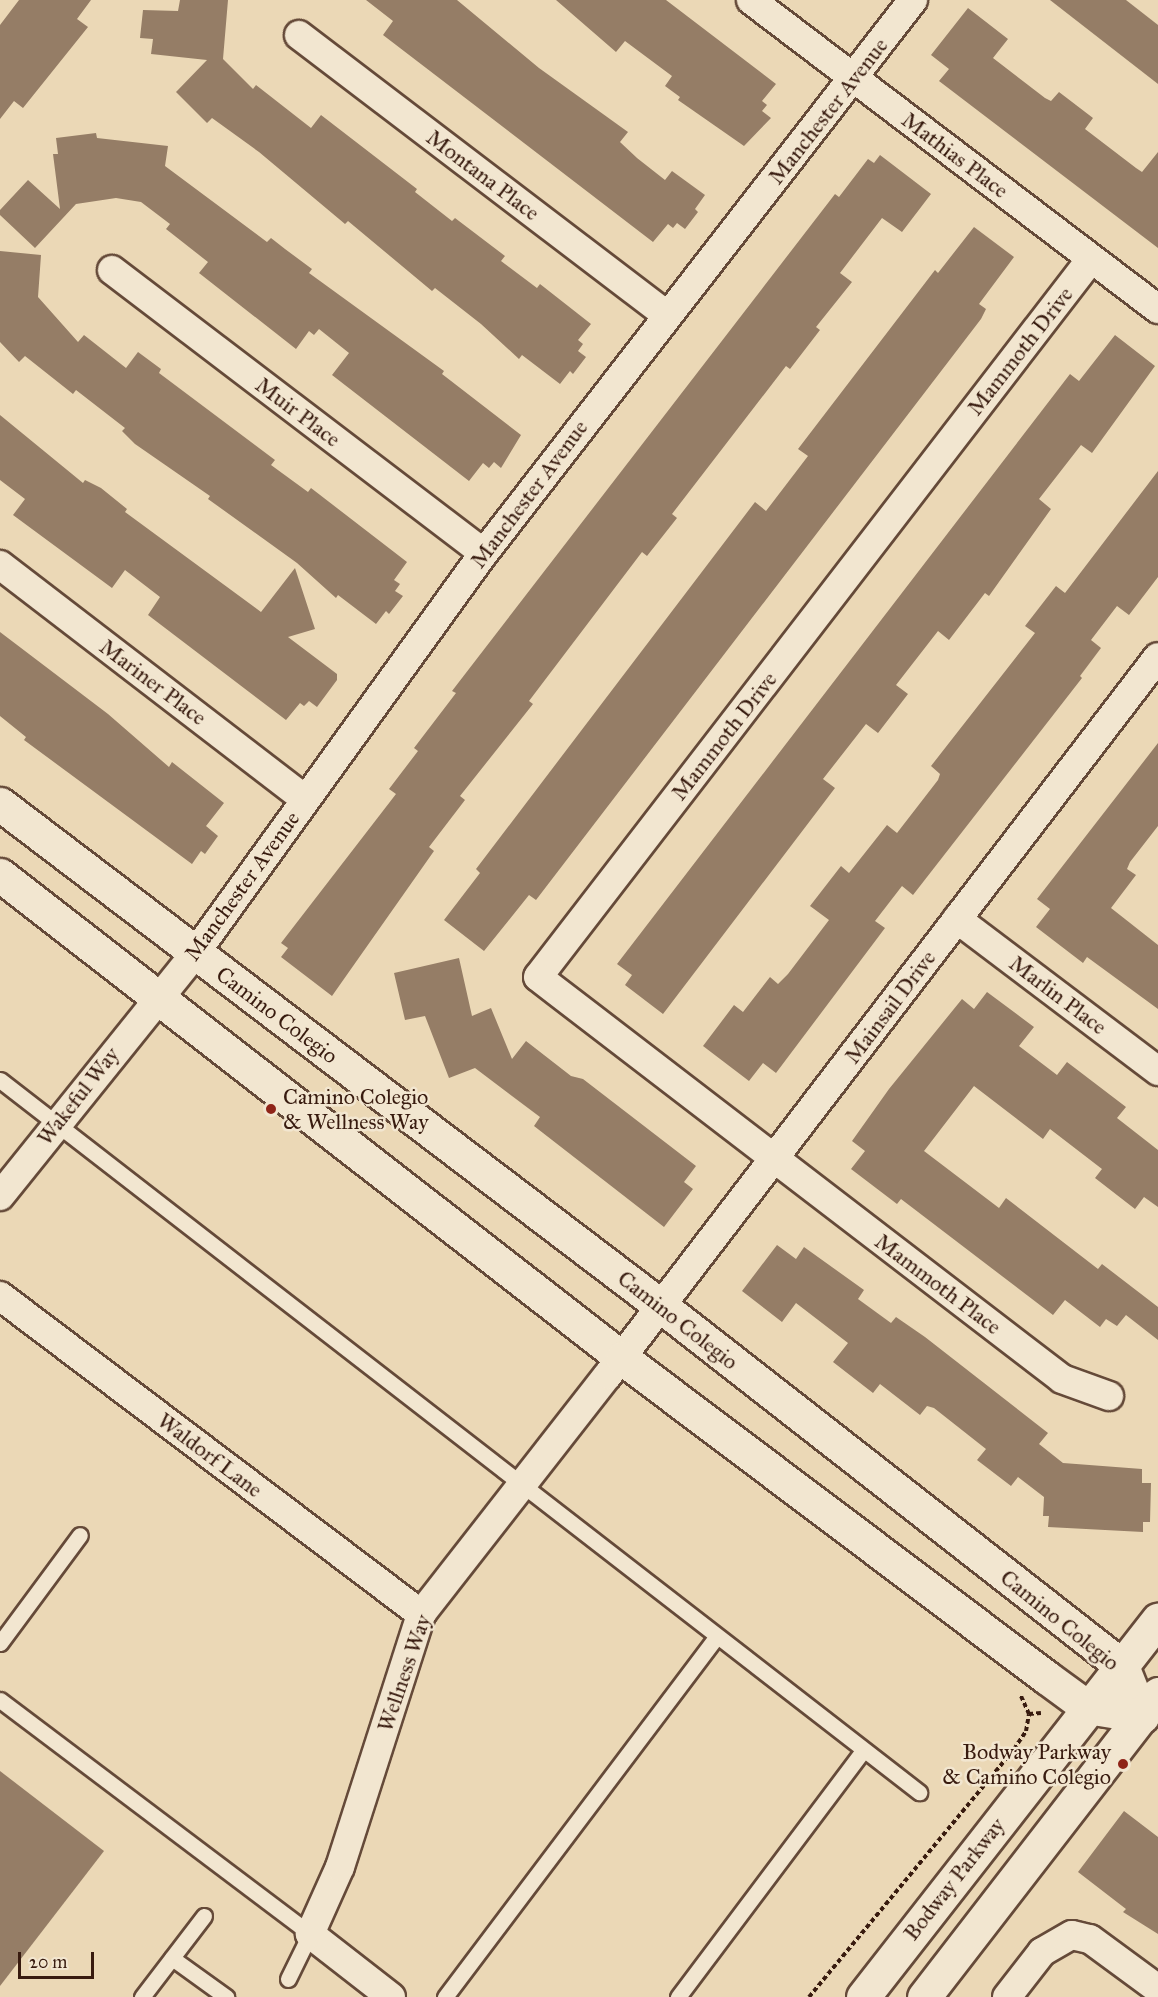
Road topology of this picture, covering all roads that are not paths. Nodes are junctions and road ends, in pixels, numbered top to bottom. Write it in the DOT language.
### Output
graph roads {
  1 [pos="751,0"];
  2 [pos="914,0"];
  3 [pos="299,35"];
  4 [pos="854,78"];
  5 [pos="1091,259"];
  6 [pos="112,270"];
  7 [pos="1158,309"];
  8 [pos="666,315"];
  9 [pos="484,553"];
  10 [pos="0,565"];
  11 [pos="1153,672"];
  12 [pos="305,799"];
  13 [pos="0,804"];
  14 [pos="0,875"];
  15 [pos="957,919"];
  16 [pos="196,952"];
  17 [pos="158,998"];
  18 [pos="1158,1071"];
  19 [pos="0,1080"];
  20 [pos="56,1123"];
  21 [pos="774,1158"];
  22 [pos="0,1196"];
  23 [pos="0,1296"];
  24 [pos="661,1306"];
  25 [pos="622,1358"];
  26 [pos="1108,1396"];
  27 [pos="523,1485"];
  28 [pos="80,1535"];
  29 [pos="421,1614"];
  30 [pos="1158,1620"];
  31 [pos="716,1638"];
  32 [pos="0,1642"];
  33 [pos="1122,1666"];
  34 [pos="0,1700"];
  35 [pos="1150,1705"];
  36 [pos="1087,1707"];
  37 [pos="863,1751"];
  38 [pos="919,1792"];
  39 [pos="204,1916"];
  40 [pos="310,1934"];
  41 [pos="172,1958"];
  42 [pos="288,1978"];
  43 [pos="1158,1989"];
  44 [pos="142,1997"];
  45 [pos="226,1997"];
  46 [pos="391,1997"];
  47 [pos="445,1997"];
  48 [pos="678,1997"];
  49 [pos="863,1997"];
  50 [pos="924,1997"];
  51 [pos="1007,1997"];
  1 -- 4 [label="street, Mathias Place"];
  2 -- 4 [label="street, Manchester Avenue"];
  3 -- 8 [label="street, Montana Place"];
  4 -- 5 [label="street, Mathias Place"];
  4 -- 8 [label="street, Manchester Avenue"];
  5 -- 7 [label="street, Mathias Place"];
  5 -- 21 [label="street, Mammoth Drive"];
  6 -- 9 [label="street, Muir Place"];
  8 -- 9 [label="street, Manchester Avenue"];
  9 -- 12 [label="street, Manchester Avenue"];
  10 -- 12 [label="street, Mariner Place"];
  11 -- 15 [label="street, Mainsail Drive"];
  12 -- 16 [label="street, Manchester Avenue"];
  13 -- 16 [label="street, Camino Colegio"];
  14 -- 17 [label="street"];
  15 -- 18 [label="street, Marlin Place"];
  15 -- 21 [label="street, Mainsail Drive"];
  16 -- 17 [label="street, Manchester Avenue"];
  16 -- 24 [label="street, Camino Colegio"];
  17 -- 20 [label="street, Wakeful Way"];
  17 -- 25 [label="street"];
  19 -- 20 [label="lane"];
  20 -- 22 [label="street, Wakeful Way"];
  20 -- 27 [label="lane"];
  21 -- 24 [label="street, Mainsail Drive"];
  21 -- 26 [label="street, Mammoth Place"];
  23 -- 29 [label="street, Waldorf Lane"];
  24 -- 25 [label="street, Mainsail Drive"];
  24 -- 33 [label="street, Camino Colegio"];
  25 -- 27 [label="street, Wellness Way"];
  25 -- 36 [label="street"];
  27 -- 29 [label="street, Wellness Way"];
  27 -- 31 [label="lane"];
  28 -- 32 [label="lane"];
  29 -- 40 [label="street, Wellness Way"];
  30 -- 33 [label="street, Bodway Parkway"];
  31 -- 37 [label="lane"];
  31 -- 47 [label="lane"];
  33 -- 35 [label="street, Camino Colegio"];
  33 -- 36 [label="street, Bodway Parkway"];
  34 -- 40 [label="lane"];
  35 -- 36 [label="street"];
  35 -- 50 [label="street"];
  36 -- 49 [label="street, Bodway Parkway"];
  37 -- 38 [label="lane"];
  37 -- 48 [label="lane"];
  39 -- 41 [label="lane"];
  40 -- 42 [label="lane"];
  40 -- 46 [label="street"];
  41 -- 44 [label="lane"];
  41 -- 45 [label="lane"];
  43 -- 51 [label="street"];
}
